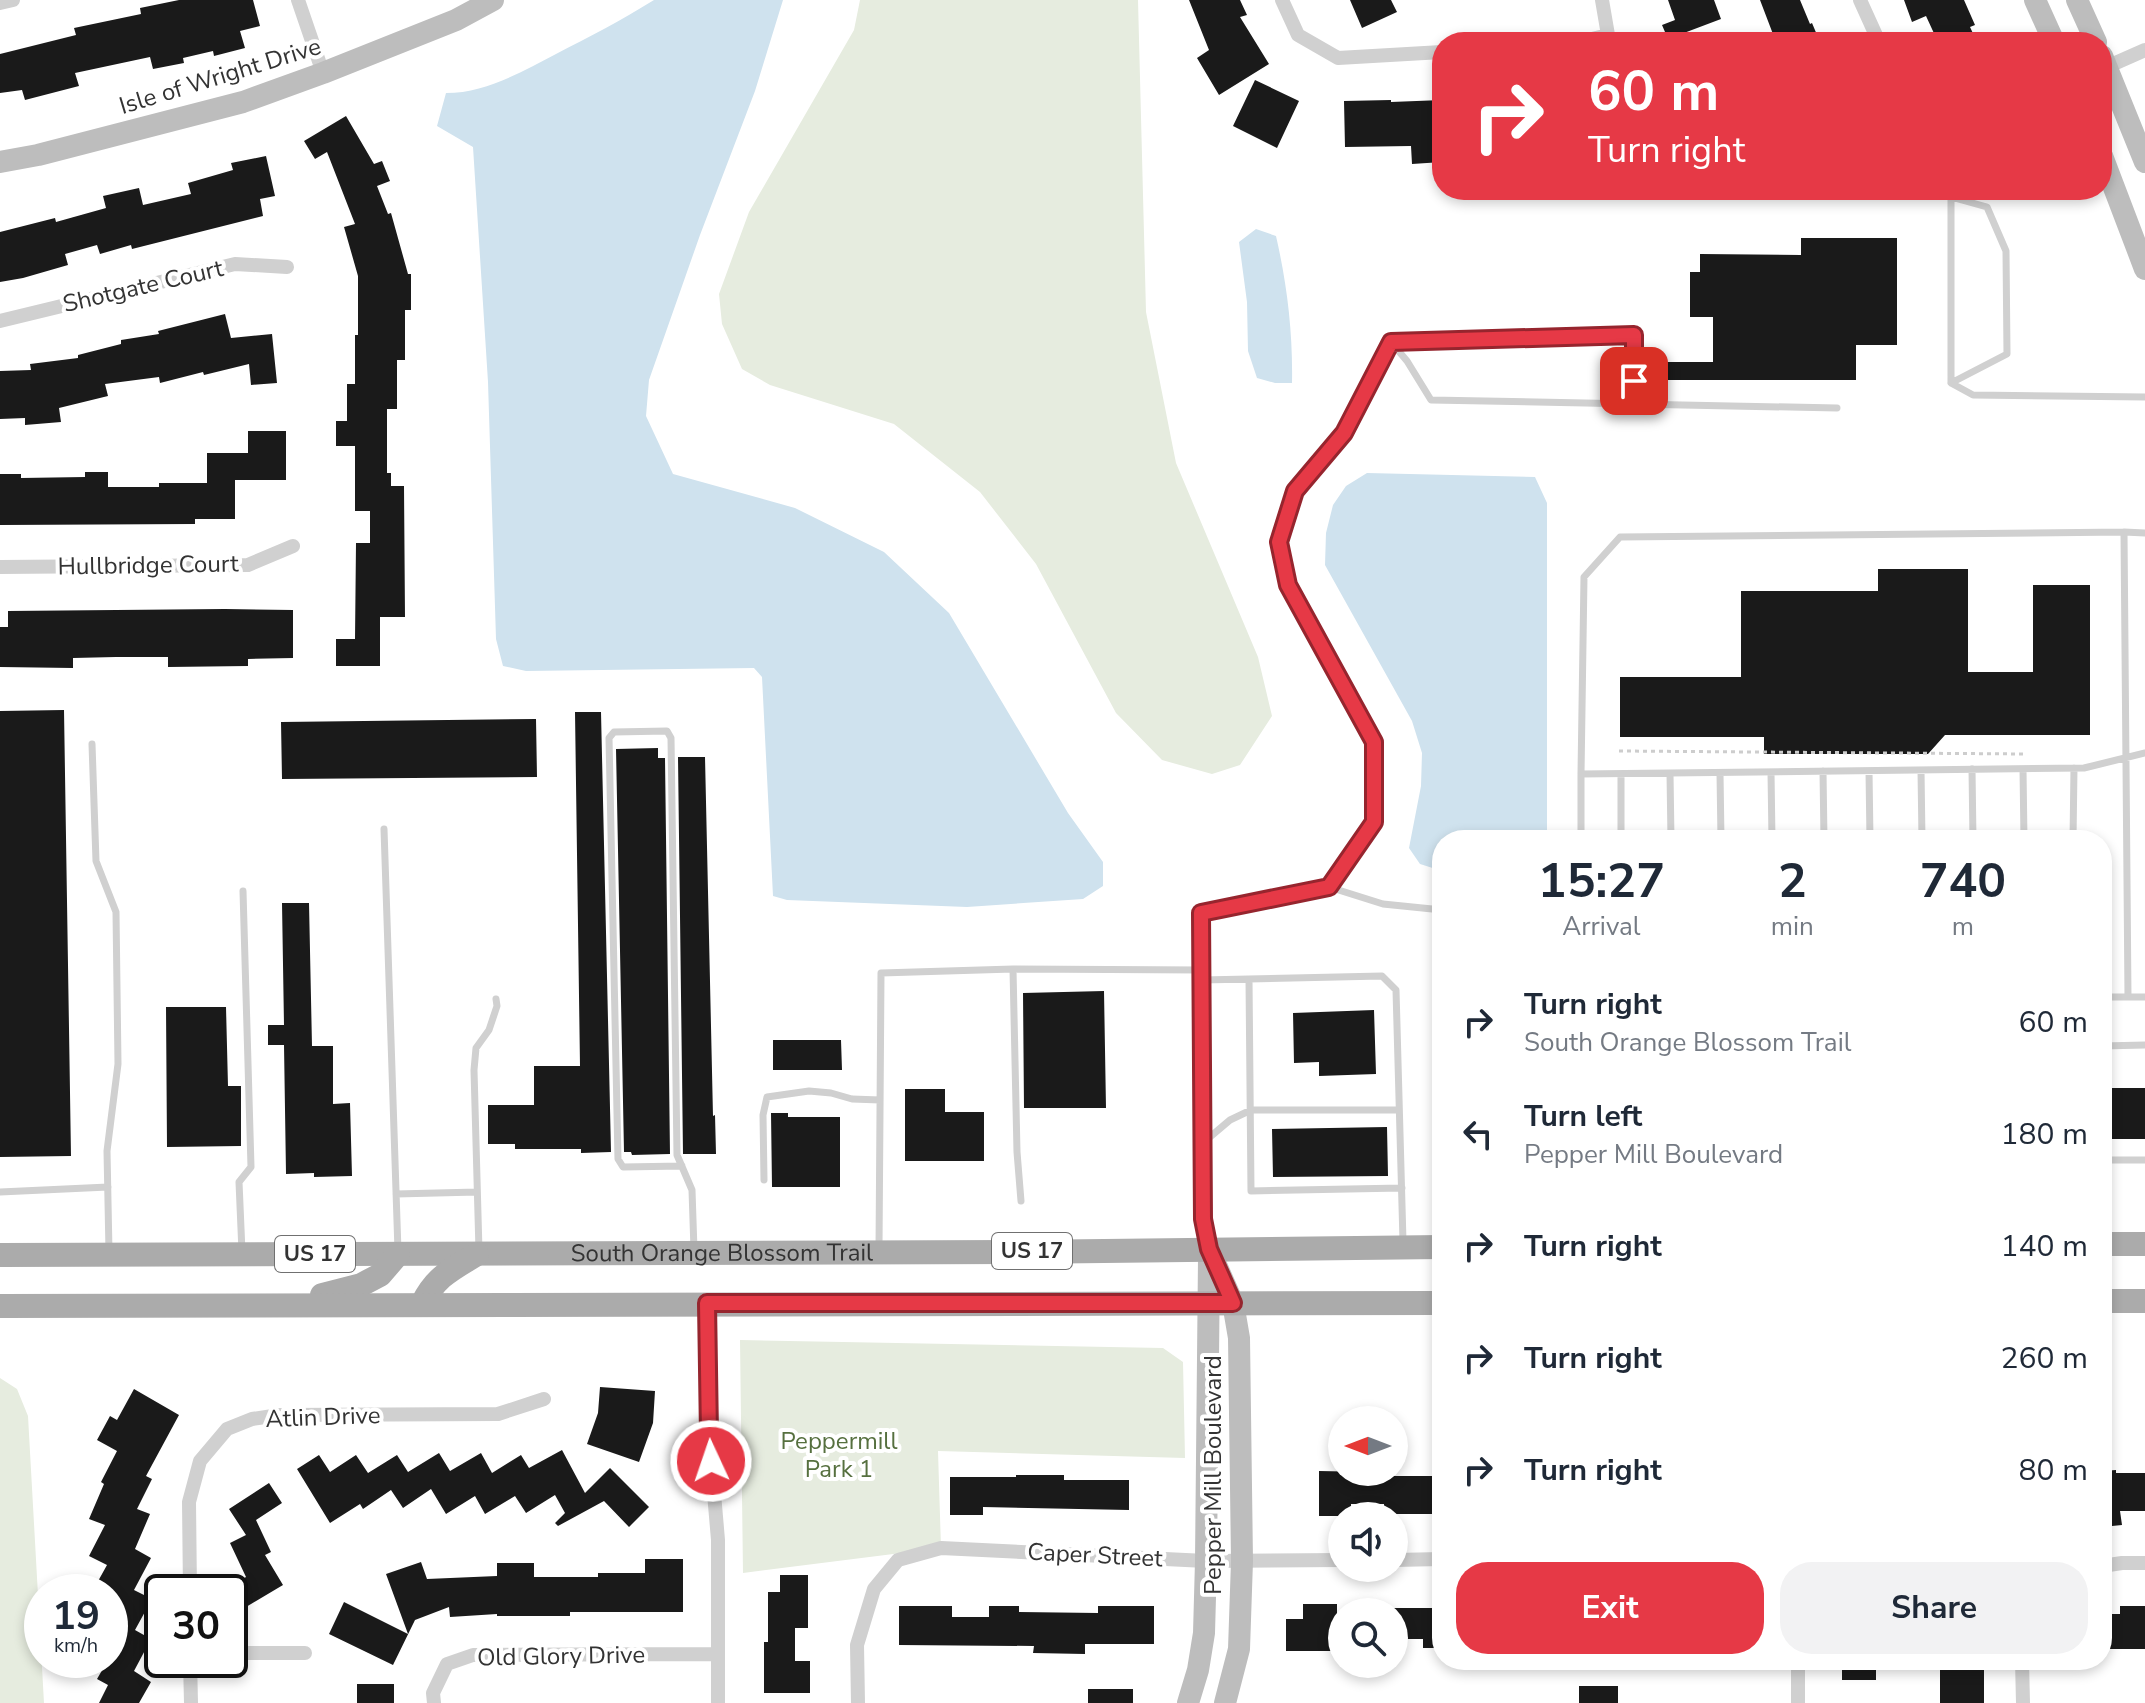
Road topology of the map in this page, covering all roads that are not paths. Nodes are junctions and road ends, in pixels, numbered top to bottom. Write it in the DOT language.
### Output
graph roads {
  1 [pos="13,0"];
  2 [pos="298,0"];
  3 [pos="493,0"];
  4 [pos="1282,0"];
  5 [pos="1602,0"];
  6 [pos="1860,0"];
  7 [pos="2035,0"];
  8 [pos="2077,0"];
  9 [pos="0,3"];
  10 [pos="1607,32"];
  11 [pos="1874,32"];
  12 [pos="2049,32"];
  13 [pos="2091,32"];
  14 [pos="2145,50"];
  15 [pos="1432,53"];
  16 [pos="2112,61"];
  17 [pos="323,73"];
  18 [pos="2112,83"];
  19 [pos="0,162"];
  20 [pos="2145,162"];
  21 [pos="2112,182"];
  22 [pos="1949,200"];
  23 [pos="1967,200"];
  24 [pos="287,267"];
  25 [pos="2145,269"];
  26 [pos="0,321"];
  27 [pos="1391,342"];
  28 [pos="1951,383"];
  29 [pos="2145,397"];
  30 [pos="1634,404"];
  31 [pos="1837,408"];
  32 [pos="2124,532"];
  33 [pos="2145,533"];
  34 [pos="293,546"];
  35 [pos="0,567"];
  36 [pos="92,744"];
  37 [pos="2145,753"];
  38 [pos="2126,758"];
  39 [pos="2074,768"];
  40 [pos="1972,769"];
  41 [pos="2023,769"];
  42 [pos="1921,770"];
  43 [pos="1823,771"];
  44 [pos="1869,771"];
  45 [pos="1771,772"];
  46 [pos="1670,773"];
  47 [pos="1720,773"];
  48 [pos="1581,774"];
  49 [pos="1621,774"];
  50 [pos="384,829"];
  51 [pos="1581,830"];
  52 [pos="1621,830"];
  53 [pos="1671,830"];
  54 [pos="1721,830"];
  55 [pos="1772,830"];
  56 [pos="1824,830"];
  57 [pos="1870,830"];
  58 [pos="1922,830"];
  59 [pos="1973,830"];
  60 [pos="2024,830"];
  61 [pos="2073,830"];
  62 [pos="1329,887"];
  63 [pos="243,891"];
  64 [pos="1432,909"];
  65 [pos="1201,913"];
  66 [pos="1013,969"];
  67 [pos="1201,975"];
  68 [pos="1249,979"];
  69 [pos="2112,997"];
  70 [pos="2128,997"];
  71 [pos="2145,997"];
  72 [pos="496,999"];
  73 [pos="2145,1045"];
  74 [pos="2112,1046"];
  75 [pos="880,1100"];
  76 [pos="1251,1110"];
  77 [pos="1399,1110"];
  78 [pos="1203,1144"];
  79 [pos="2112,1160"];
  80 [pos="2145,1160"];
  81 [pos="682,1166"];
  82 [pos="764,1180"];
  83 [pos="108,1187"];
  84 [pos="1402,1188"];
  85 [pos="0,1192"];
  86 [pos="477,1192"];
  87 [pos="396,1194"];
  88 [pos="1021,1201"];
  89 [pos="2112,1244"];
  90 [pos="2145,1244"];
  91 [pos="1432,1247"];
  92 [pos="1403,1248"];
  93 [pos="1209,1249"];
  94 [pos="879,1251"];
  95 [pos="694,1252"];
  96 [pos="479,1253"];
  97 [pos="243,1254"];
  98 [pos="398,1254"];
  99 [pos="0,1255"];
  100 [pos="109,1255"];
  101 [pos="2112,1301"];
  102 [pos="2145,1301"];
  103 [pos="707,1303"];
  104 [pos="1208,1303"];
  105 [pos="1233,1303"];
  106 [pos="1432,1303"];
  107 [pos="422,1304"];
  108 [pos="284,1305"];
  109 [pos="0,1306"];
  110 [pos="544,1399"];
  111 [pos="1432,1559"];
  112 [pos="1328,1560"];
  113 [pos="1408,1560"];
  114 [pos="1206,1561"];
  115 [pos="1242,1561"];
  116 [pos="2145,1563"];
  117 [pos="2112,1564"];
  118 [pos="190,1574"];
  119 [pos="248,1653"];
  120 [pos="305,1653"];
  121 [pos="718,1654"];
  122 [pos="1798,1670"];
  123 [pos="2022,1670"];
  124 [pos="190,1678"];
  125 [pos="191,1703"];
  126 [pos="434,1703"];
  127 [pos="718,1703"];
  128 [pos="858,1703"];
  129 [pos="1188,1703"];
  130 [pos="1225,1703"];
  131 [pos="1798,1703"];
  132 [pos="2023,1703"];
  1 -- 9 [label="street"];
  2 -- 17 [label="street"];
  3 -- 17 [label="street, Isle of Wright Drive"];
  4 -- 15 [label="street"];
  5 -- 10 [label="street"];
  6 -- 11 [label="street"];
  7 -- 12 [label="street"];
  8 -- 13 [label="street"];
  14 -- 16 [label="street"];
  17 -- 19 [label="street, Isle of Wright Drive"];
  18 -- 20 [label="street"];
  21 -- 25 [label="street"];
  22 -- 28 [label="lane"];
  23 -- 28 [label="lane"];
  24 -- 26 [label="street, Shotgate Court"];
  27 -- 30 [label="lane"];
  27 -- 30 [label="lane"];
  27 -- 62 [label="lane"];
  28 -- 29 [label="lane"];
  30 -- 31 [label="lane"];
  32 -- 33 [label="lane"];
  32 -- 38 [label="lane"];
  32 -- 48 [label="lane"];
  34 -- 35 [label="street, Hullbridge Court"];
  36 -- 83 [label="lane"];
  37 -- 38 [label="lane"];
  38 -- 39 [label="lane"];
  38 -- 70 [label="lane"];
  39 -- 41 [label="lane"];
  39 -- 61 [label="lane"];
  40 -- 41 [label="lane"];
  40 -- 42 [label="lane"];
  40 -- 59 [label="lane"];
  41 -- 60 [label="lane"];
  42 -- 44 [label="lane"];
  42 -- 58 [label="lane"];
  43 -- 44 [label="lane"];
  43 -- 45 [label="lane"];
  43 -- 56 [label="lane"];
  44 -- 57 [label="lane"];
  45 -- 47 [label="lane"];
  45 -- 55 [label="lane"];
  46 -- 47 [label="lane"];
  46 -- 49 [label="lane"];
  46 -- 53 [label="lane"];
  47 -- 54 [label="lane"];
  48 -- 49 [label="lane"];
  48 -- 51 [label="lane"];
  49 -- 52 [label="lane"];
  50 -- 87 [label="lane"];
  62 -- 64 [label="lane"];
  62 -- 65 [label="lane"];
  63 -- 97 [label="lane"];
  65 -- 67 [label="street, Pepper Mill Boulevard"];
  66 -- 67 [label="lane"];
  66 -- 75 [label="lane"];
  66 -- 88 [label="lane"];
  67 -- 68 [label="lane"];
  67 -- 78 [label="street, Pepper Mill Boulevard"];
  68 -- 76 [label="lane"];
  68 -- 77 [label="lane"];
  69 -- 70 [label="lane"];
  70 -- 71 [label="lane"];
  72 -- 86 [label="lane"];
  73 -- 74 [label="lane"];
  75 -- 82 [label="lane"];
  75 -- 94 [label="lane"];
  76 -- 77 [label="lane"];
  76 -- 78 [label="lane"];
  76 -- 84 [label="lane"];
  77 -- 84 [label="lane"];
  78 -- 93 [label="street, Pepper Mill Boulevard"];
  79 -- 80 [label="lane"];
  81 -- 81 [label="lane"];
  81 -- 95 [label="lane"];
  83 -- 85 [label="lane"];
  83 -- 100 [label="lane"];
  84 -- 92 [label="lane"];
  86 -- 87 [label="lane"];
  86 -- 96 [label="lane"];
  87 -- 98 [label="lane"];
  89 -- 90 [label="main road"];
  91 -- 92 [label="main road, South Orange Blossom Trail / US 17"];
  92 -- 93 [label="main road, South Orange Blossom Trail / US 17"];
  93 -- 94 [label="main road, South Orange Blossom Trail / US 17"];
  93 -- 104 [label="street, Pepper Mill Boulevard"];
  93 -- 105 [label="street, Pepper Mill Boulevard"];
  94 -- 95 [label="main road, South Orange Blossom Trail / US 17"];
  95 -- 96 [label="main road, South Orange Blossom Trail / US 17"];
  96 -- 98 [label="main road, South Orange Blossom Trail / US 17"];
  96 -- 107 [label="main road"];
  97 -- 98 [label="main road, South Orange Blossom Trail / US 17"];
  97 -- 100 [label="main road, South Orange Blossom Trail / US 17"];
  98 -- 108 [label="main road"];
  99 -- 100 [label="main road, South Orange Blossom Trail / US 17"];
  101 -- 102 [label="main road"];
  103 -- 104 [label="main road, US 17"];
  103 -- 107 [label="main road, US 17"];
  103 -- 121 [label="street"];
  104 -- 105 [label="main road, US 17"];
  104 -- 114 [label="street, Pepper Mill Boulevard"];
  105 -- 106 [label="main road, US 17"];
  105 -- 115 [label="street, Pepper Mill Boulevard"];
  107 -- 108 [label="main road, US 17"];
  108 -- 109 [label="main road, US 17"];
  110 -- 118 [label="street, Atlin Drive"];
  111 -- 113 [label="street"];
  112 -- 115 [label="street, Caper Street"];
  114 -- 115 [label="street, Caper Street"];
  114 -- 128 [label="street, Caper Street"];
  114 -- 129 [label="street, Pepper Mill Boulevard"];
  115 -- 130 [label="street, Pepper Mill Boulevard"];
  116 -- 117 [label="street"];
  119 -- 120 [label="street"];
  121 -- 126 [label="street, Old Glory Drive"];
  121 -- 127 [label="street"];
  122 -- 131 [label="street"];
  123 -- 132 [label="street"];
  124 -- 125 [label="street"];
}
